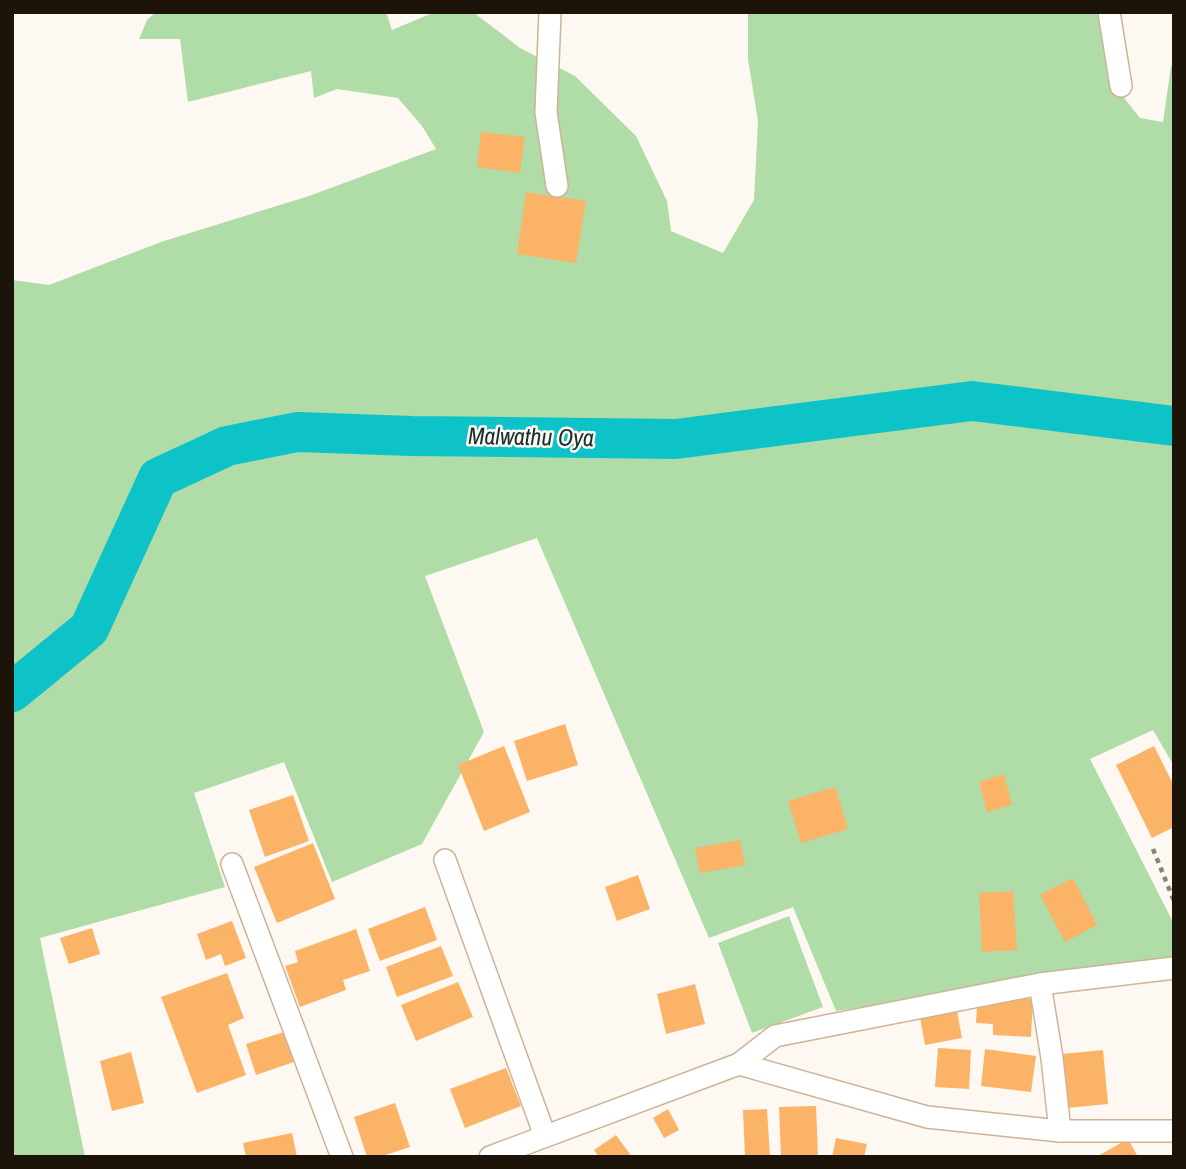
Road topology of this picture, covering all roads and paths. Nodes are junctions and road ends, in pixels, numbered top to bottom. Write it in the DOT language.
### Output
graph roads {
  1 [pos="550,12"];
  2 [pos="1110,12"];
  3 [pos="1121,86"];
  4 [pos="557,186"];
  5 [pos="1153,849"];
  6 [pos="445,860"];
  7 [pos="232,864"];
  8 [pos="1174,901"];
  9 [pos="1174,968"];
  10 [pos="1040,984"];
  11 [pos="739,1064"];
  12 [pos="1060,1130"];
  13 [pos="1174,1132"];
  14 [pos="545,1136"];
  15 [pos="342,1157"];
  16 [pos="490,1157"];
  1 -- 4 [label="street"];
  2 -- 3 [label="street"];
  5 -- 8 [label="path"];
  6 -- 14 [label="street"];
  7 -- 15 [label="street"];
  9 -- 10 [label="street"];
  10 -- 11 [label="street"];
  10 -- 12 [label="street"];
  11 -- 12 [label="street"];
  11 -- 14 [label="street"];
  12 -- 13 [label="street"];
  14 -- 16 [label="street"];
}
